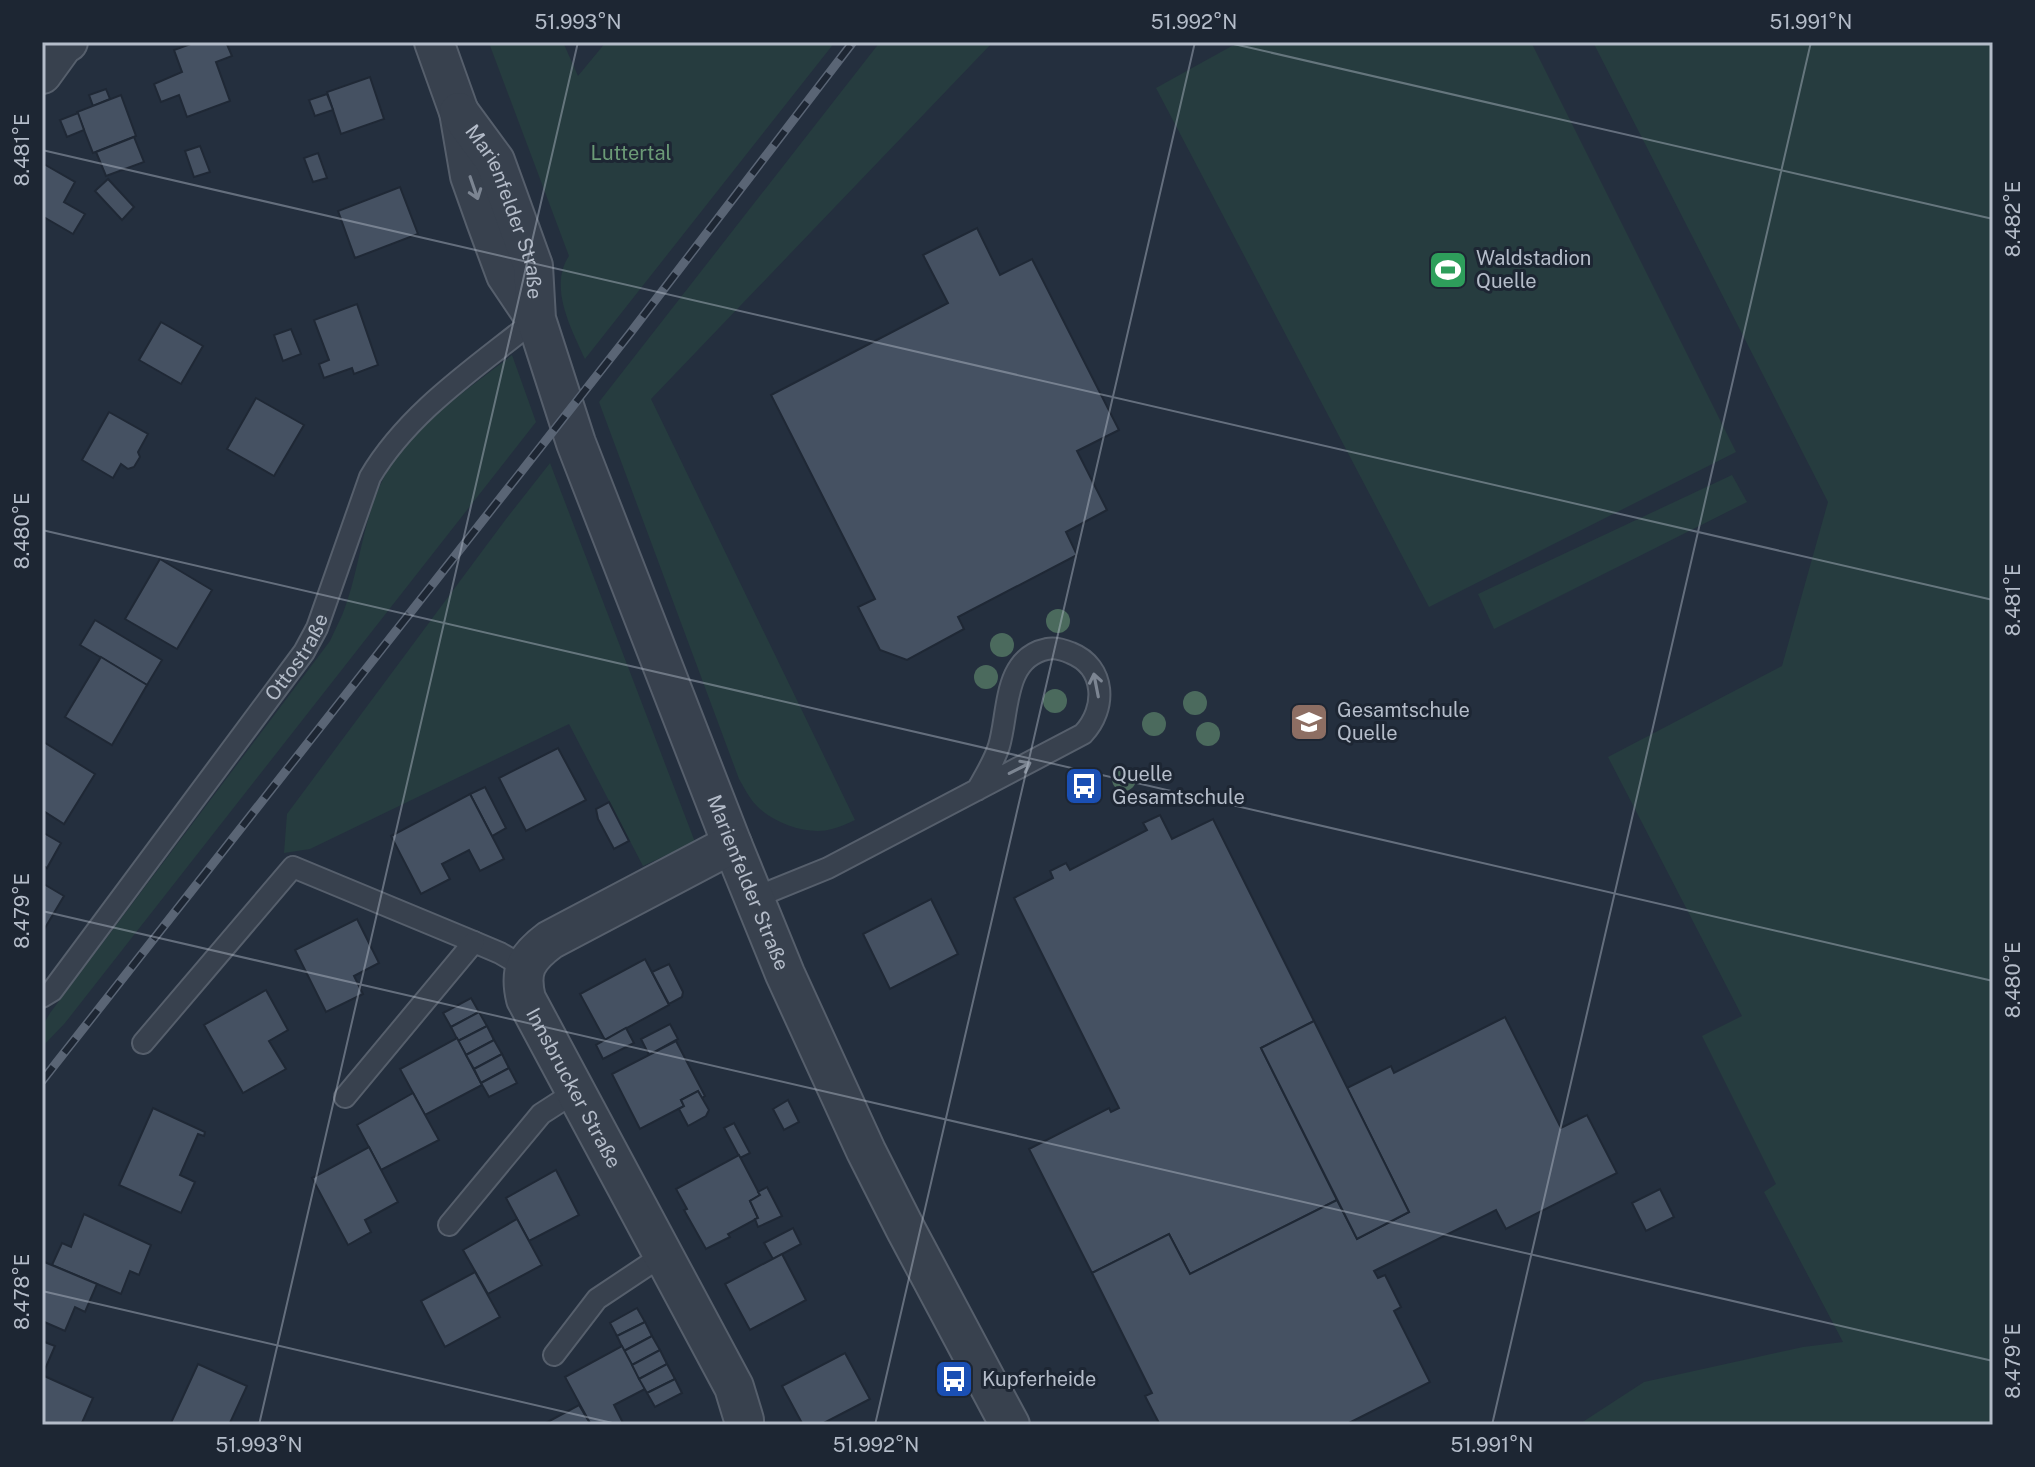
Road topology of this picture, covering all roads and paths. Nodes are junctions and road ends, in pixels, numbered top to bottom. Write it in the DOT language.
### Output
graph roads {
  1 [pos="68,42"];
  2 [pos="434,42"];
  3 [pos="42,74"];
  4 [pos="536,319"];
  5 [pos="977,790"];
  6 [pos="732,844"];
  7 [pos="754,898"];
  8 [pos="474,942"];
  9 [pos="524,967"];
  10 [pos="42,997"];
  11 [pos="143,1043"];
  12 [pos="575,1092"];
  13 [pos="345,1097"];
  14 [pos="449,1225"];
  15 [pos="663,1255"];
  16 [pos="554,1355"];
  17 [pos="744,1425"];
  18 [pos="1010,1425"];
  1 -- 3 [label="street"];
  2 -- 4 [label="street, Marienfelder Straße"];
  4 -- 6 [label="street, Marienfelder Straße"];
  4 -- 10 [label="lane, Ottostraße"];
  5 -- 5 [label="lane, one-way"];
  5 -- 7 [label="lane"];
  6 -- 7 [label="street, Marienfelder Straße"];
  6 -- 9 [label="street"];
  7 -- 18 [label="street, Marienfelder Straße"];
  8 -- 9 [label="lane"];
  8 -- 11 [label="lane"];
  8 -- 13 [label="lane"];
  9 -- 12 [label="street, Innsbrucker Straße"];
  12 -- 14 [label="lane"];
  12 -- 15 [label="street, Innsbrucker Straße"];
  15 -- 16 [label="lane"];
  15 -- 17 [label="street, Innsbrucker Straße"];
}
